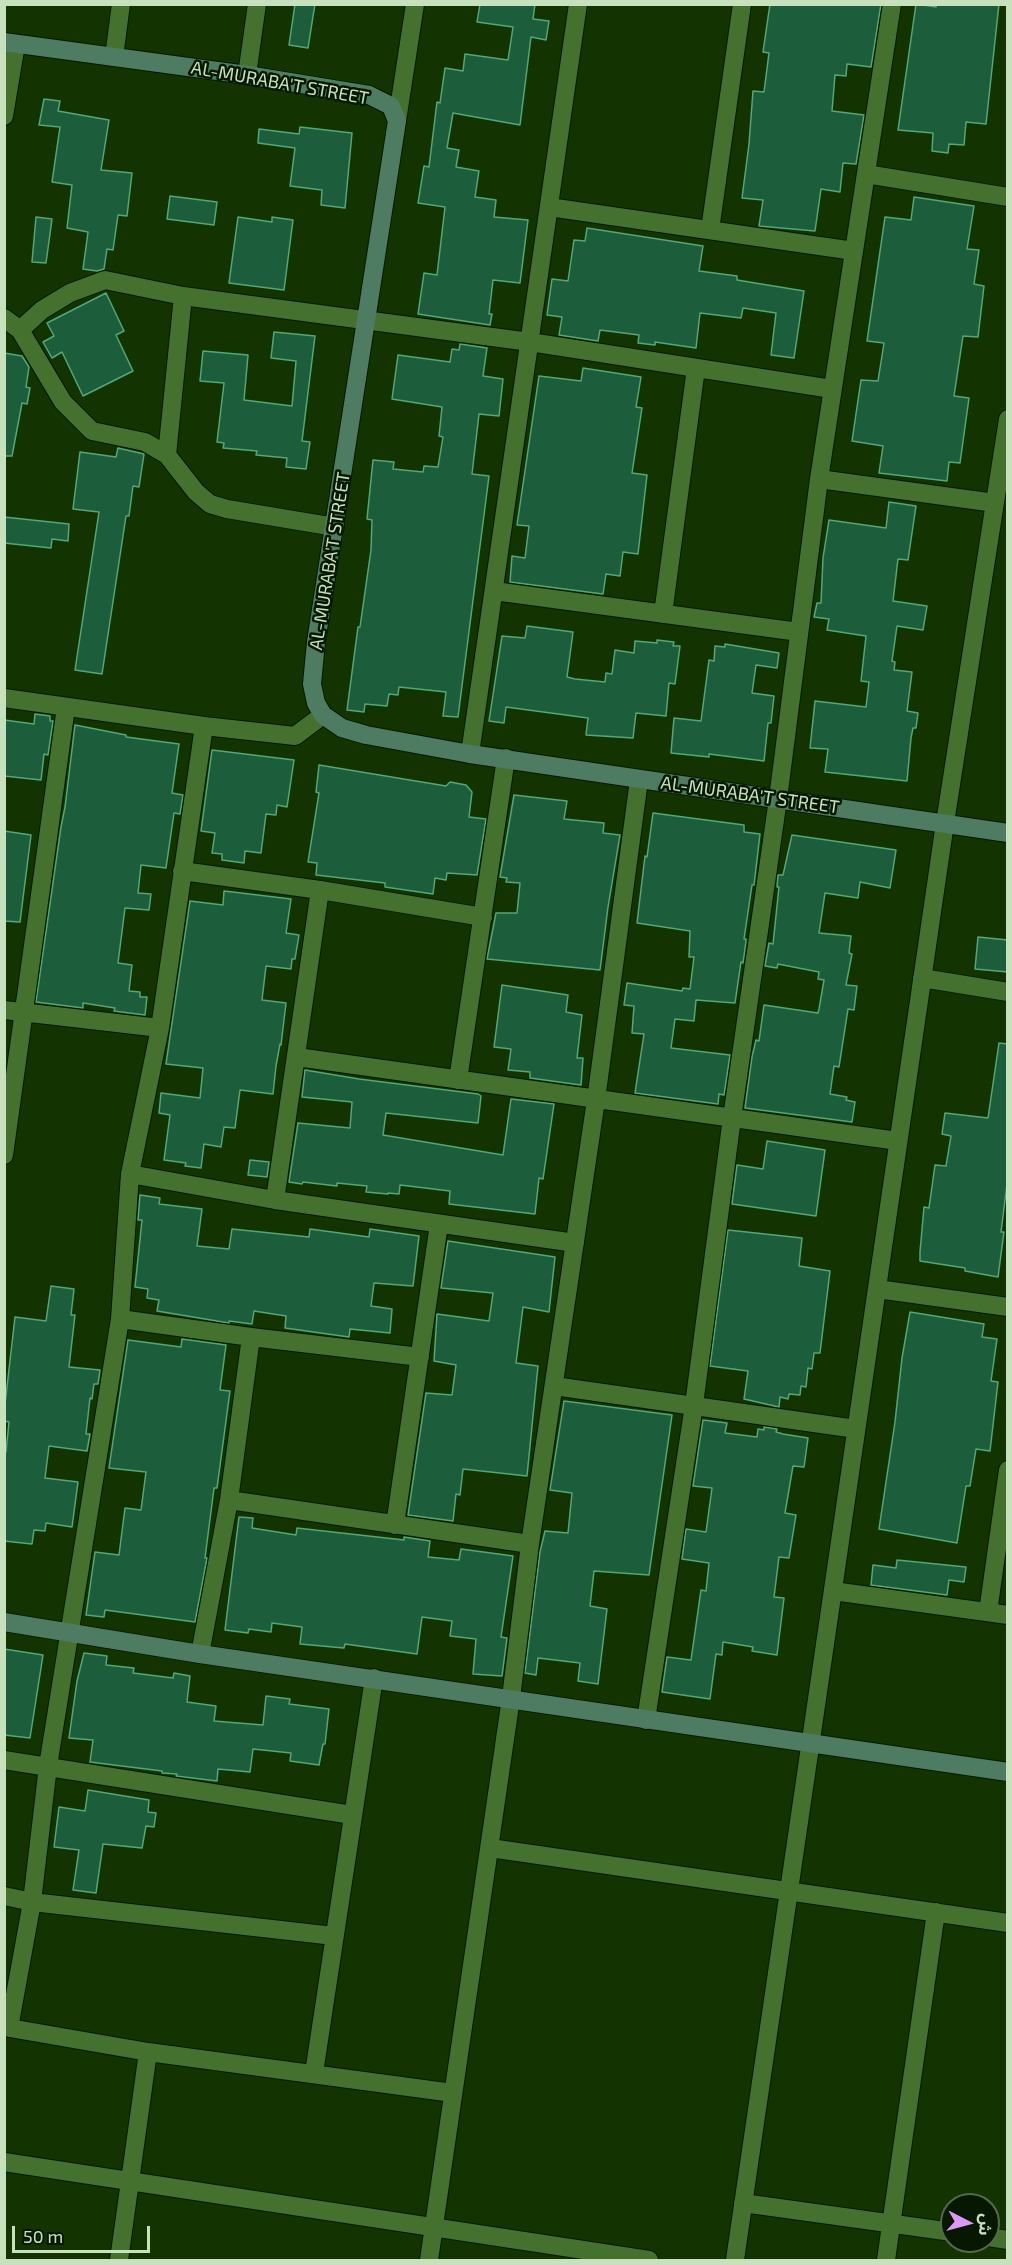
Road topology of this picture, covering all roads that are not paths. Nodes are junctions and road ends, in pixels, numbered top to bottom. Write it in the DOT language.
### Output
graph roads {
  1 [pos="121,4"];
  2 [pos="257,4"];
  3 [pos="415,4"];
  4 [pos="578,4"];
  5 [pos="742,4"];
  6 [pos="892,4"];
  7 [pos="10,43"];
  8 [pos="114,57"];
  9 [pos="247,75"];
  10 [pos="4,116"];
  11 [pos="397,121"];
  12 [pos="866,174"];
  13 [pos="1008,197"];
  14 [pos="549,207"];
  15 [pos="710,230"];
  16 [pos="854,251"];
  17 [pos="183,296"];
  18 [pos="4,318"];
  19 [pos="367,321"];
  20 [pos="20,330"];
  21 [pos="530,342"];
  22 [pos="696,368"];
  23 [pos="832,389"];
  24 [pos="1008,418"];
  25 [pos="167,455"];
  26 [pos="819,479"];
  27 [pos="995,503"];
  28 [pos="335,527"];
  29 [pos="999,534"];
  30 [pos="494,591"];
  31 [pos="663,614"];
  32 [pos="799,632"];
  33 [pos="4,698"];
  34 [pos="66,707"];
  35 [pos="323,715"];
  36 [pos="204,726"];
  37 [pos="470,754"];
  38 [pos="506,758"];
  39 [pos="639,780"];
  40 [pos="778,799"];
  41 [pos="945,823"];
  42 [pos="1008,833"];
  43 [pos="182,871"];
  44 [pos="320,890"];
  45 [pos="483,917"];
  46 [pos="922,978"];
  47 [pos="1008,992"];
  48 [pos="4,1010"];
  49 [pos="23,1012"];
  50 [pos="160,1028"];
  51 [pos="297,1057"];
  52 [pos="458,1080"];
  53 [pos="596,1100"];
  54 [pos="732,1118"];
  55 [pos="898,1141"];
  56 [pos="4,1155"];
  57 [pos="130,1174"];
  58 [pos="275,1200"];
  59 [pos="439,1224"];
  60 [pos="575,1243"];
  61 [pos="877,1289"];
  62 [pos="1008,1307"];
  63 [pos="120,1319"];
  64 [pos="251,1337"];
  65 [pos="420,1357"];
  66 [pos="555,1386"];
  67 [pos="694,1405"];
  68 [pos="856,1429"];
  69 [pos="1008,1470"];
  70 [pos="229,1500"];
  71 [pos="395,1525"];
  72 [pos="530,1544"];
  73 [pos="833,1591"];
  74 [pos="988,1612"];
  75 [pos="1008,1615"];
  76 [pos="4,1622"];
  77 [pos="70,1631"];
  78 [pos="200,1654"];
  79 [pos="374,1678"];
  80 [pos="511,1698"];
  81 [pos="646,1720"];
  82 [pos="811,1744"];
  83 [pos="4,1761"];
  84 [pos="48,1766"];
  85 [pos="1008,1772"];
  86 [pos="352,1815"];
  87 [pos="490,1848"];
  88 [pos="790,1893"];
  89 [pos="4,1896"];
  90 [pos="32,1902"];
  91 [pos="936,1912"];
  92 [pos="1008,1923"];
  93 [pos="334,1936"];
  94 [pos="7,2027"];
  95 [pos="148,2052"];
  96 [pos="314,2073"];
  97 [pos="453,2093"];
  98 [pos="4,2162"];
  99 [pos="130,2181"];
  100 [pos="743,2203"];
  101 [pos="891,2224"];
  102 [pos="434,2227"];
  103 [pos="940,2230"];
  104 [pos="119,2260"];
  105 [pos="429,2260"];
  106 [pos="649,2260"];
  107 [pos="735,2260"];
  108 [pos="886,2260"];
  1 -- 8 [label="street"];
  2 -- 9 [label="street"];
  3 -- 11 [label="street"];
  4 -- 14 [label="street"];
  5 -- 15 [label="street"];
  6 -- 12 [label="street"];
  7 -- 8 [label="street, AL-MURABA'T STREET"];
  7 -- 10 [label="street"];
  8 -- 9 [label="street, AL-MURABA'T STREET"];
  9 -- 11 [label="street, AL-MURABA'T STREET"];
  11 -- 19 [label="street, AL-MURABA'T STREET"];
  12 -- 13 [label="street"];
  12 -- 16 [label="street"];
  14 -- 15 [label="street"];
  14 -- 21 [label="street"];
  15 -- 16 [label="street"];
  16 -- 23 [label="street"];
  17 -- 19 [label="street"];
  17 -- 20 [label="street"];
  17 -- 25 [label="street"];
  18 -- 20 [label="street"];
  19 -- 21 [label="street"];
  19 -- 28 [label="street, AL-MURABA'T STREET"];
  20 -- 25 [label="street"];
  21 -- 22 [label="street"];
  21 -- 30 [label="street"];
  22 -- 23 [label="street"];
  22 -- 31 [label="street"];
  23 -- 26 [label="street"];
  24 -- 27 [label="street"];
  25 -- 28 [label="street"];
  26 -- 27 [label="street"];
  26 -- 32 [label="street"];
  27 -- 29 [label="street"];
  28 -- 35 [label="street, AL-MURABA'T STREET"];
  29 -- 41 [label="street"];
  30 -- 31 [label="street"];
  30 -- 37 [label="street"];
  31 -- 32 [label="street"];
  32 -- 40 [label="street"];
  33 -- 34 [label="street"];
  34 -- 36 [label="street"];
  34 -- 49 [label="street"];
  35 -- 36 [label="street"];
  35 -- 37 [label="street, AL-MURABA'T STREET"];
  36 -- 43 [label="street"];
  37 -- 38 [label="street, AL-MURABA'T STREET"];
  38 -- 39 [label="street, AL-MURABA'T STREET"];
  38 -- 45 [label="street"];
  39 -- 40 [label="street, AL-MURABA'T STREET"];
  39 -- 53 [label="street"];
  40 -- 41 [label="street, AL-MURABA'T STREET"];
  40 -- 54 [label="street"];
  41 -- 42 [label="street, AL-MURABA'T STREET"];
  41 -- 46 [label="street"];
  43 -- 44 [label="street"];
  43 -- 50 [label="street"];
  44 -- 45 [label="street"];
  44 -- 51 [label="street"];
  45 -- 52 [label="street"];
  46 -- 47 [label="street"];
  46 -- 55 [label="street"];
  48 -- 49 [label="street"];
  49 -- 50 [label="street"];
  49 -- 56 [label="street"];
  50 -- 57 [label="street"];
  51 -- 52 [label="street"];
  51 -- 58 [label="street"];
  52 -- 53 [label="street"];
  53 -- 54 [label="street"];
  53 -- 60 [label="street"];
  54 -- 55 [label="street"];
  54 -- 67 [label="street"];
  55 -- 61 [label="street"];
  57 -- 58 [label="street"];
  57 -- 63 [label="street"];
  58 -- 59 [label="street"];
  59 -- 60 [label="street"];
  59 -- 65 [label="street"];
  60 -- 66 [label="street"];
  61 -- 62 [label="street"];
  61 -- 68 [label="street"];
  63 -- 64 [label="street"];
  63 -- 77 [label="street"];
  64 -- 65 [label="street"];
  64 -- 70 [label="street"];
  65 -- 71 [label="street"];
  66 -- 67 [label="street"];
  66 -- 72 [label="street"];
  67 -- 68 [label="street"];
  67 -- 81 [label="street"];
  68 -- 73 [label="street"];
  69 -- 74 [label="street"];
  70 -- 71 [label="street"];
  70 -- 78 [label="street"];
  71 -- 72 [label="street"];
  72 -- 80 [label="street"];
  73 -- 74 [label="street"];
  73 -- 82 [label="street"];
  74 -- 75 [label="street"];
  76 -- 77 [label="street"];
  77 -- 78 [label="street"];
  77 -- 84 [label="street"];
  78 -- 79 [label="street"];
  79 -- 80 [label="street"];
  79 -- 86 [label="street"];
  80 -- 81 [label="street"];
  80 -- 87 [label="street"];
  81 -- 82 [label="street"];
  82 -- 85 [label="street"];
  82 -- 88 [label="street"];
  83 -- 84 [label="street"];
  84 -- 86 [label="street"];
  84 -- 90 [label="street"];
  86 -- 93 [label="street"];
  87 -- 88 [label="street"];
  87 -- 97 [label="street"];
  88 -- 91 [label="street"];
  88 -- 100 [label="street"];
  89 -- 90 [label="street"];
  90 -- 93 [label="street"];
  90 -- 94 [label="street"];
  91 -- 92 [label="street"];
  91 -- 101 [label="street"];
  93 -- 96 [label="street"];
  94 -- 95 [label="street"];
  95 -- 96 [label="street"];
  95 -- 99 [label="street"];
  96 -- 97 [label="street"];
  97 -- 102 [label="street"];
  98 -- 99 [label="street"];
  99 -- 102 [label="street"];
  99 -- 104 [label="street"];
  100 -- 101 [label="street"];
  100 -- 107 [label="street"];
  101 -- 103 [label="street"];
  101 -- 108 [label="street"];
  102 -- 105 [label="street"];
  102 -- 106 [label="street"];
}
